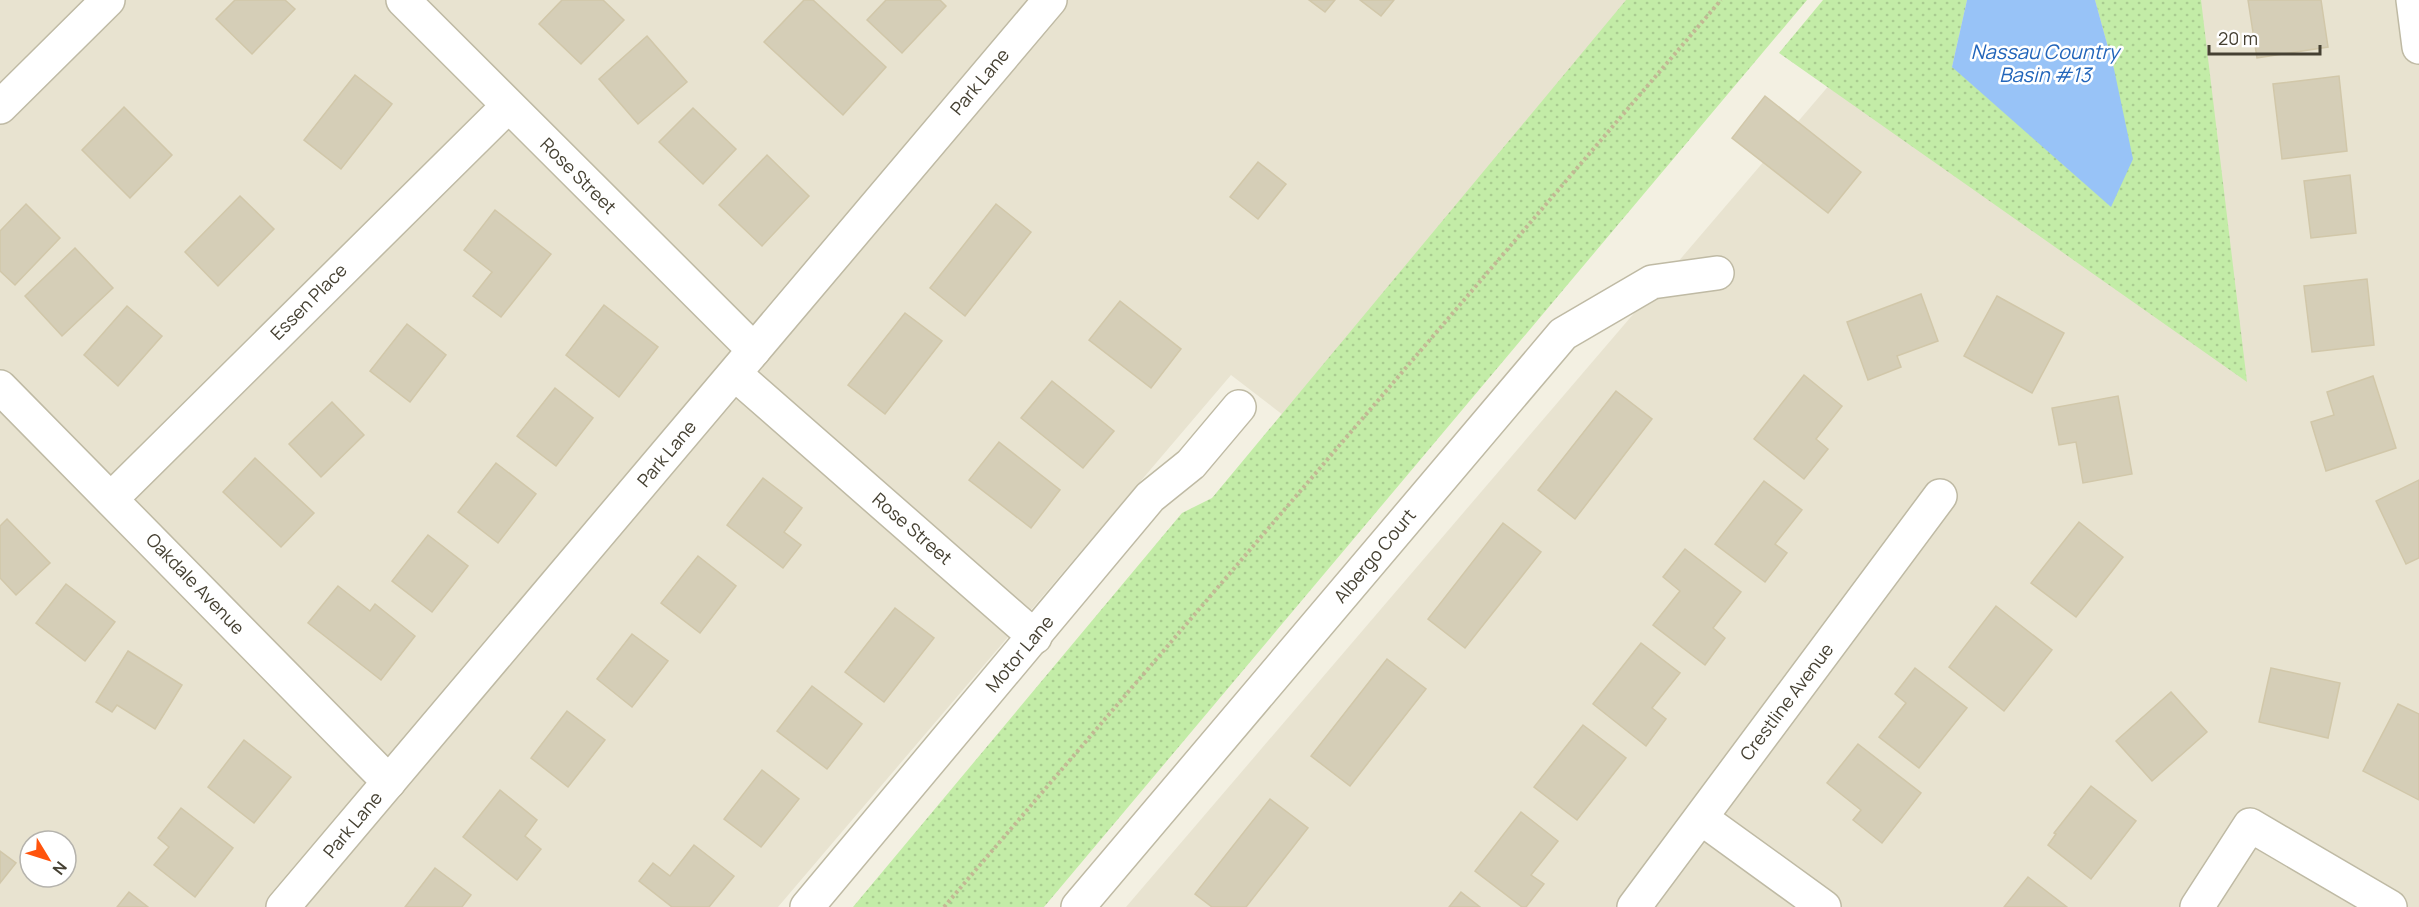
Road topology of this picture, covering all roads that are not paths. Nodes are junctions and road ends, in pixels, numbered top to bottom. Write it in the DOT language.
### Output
graph roads {
  1 [pos="108,0"];
  2 [pos="403,0"];
  3 [pos="1050,0"];
  4 [pos="2414,0"];
  5 [pos="2419,47"];
  6 [pos="508,106"];
  7 [pos="0,107"];
  8 [pos="1717,273"];
  9 [pos="744,362"];
  10 [pos="0,387"];
  11 [pos="1239,407"];
  12 [pos="1940,496"];
  13 [pos="111,499"];
  14 [pos="1035,637"];
  15 [pos="389,782"];
  16 [pos="1701,818"];
  17 [pos="283,907"];
  18 [pos="807,907"];
  19 [pos="1078,907"];
  20 [pos="1634,907"];
  21 [pos="1824,907"];
  22 [pos="2197,907"];
  23 [pos="2390,907"];
  1 -- 7 [label="street"];
  2 -- 6 [label="street, Rose Street"];
  3 -- 9 [label="street, Park Lane"];
  4 -- 5 [label="street"];
  6 -- 9 [label="street, Rose Street"];
  6 -- 13 [label="street, Essen Place"];
  8 -- 19 [label="street, Albergo Court"];
  9 -- 14 [label="street, Rose Street"];
  9 -- 15 [label="street, Park Lane"];
  10 -- 13 [label="street, Oakdale Avenue"];
  11 -- 14 [label="street, Motor Lane"];
  12 -- 16 [label="street, Crestline Avenue"];
  13 -- 15 [label="street, Oakdale Avenue"];
  14 -- 18 [label="street, Motor Lane"];
  15 -- 17 [label="street, Park Lane"];
  16 -- 20 [label="street, Crestline Avenue"];
  16 -- 21 [label="street"];
  22 -- 23 [label="street"];
}
